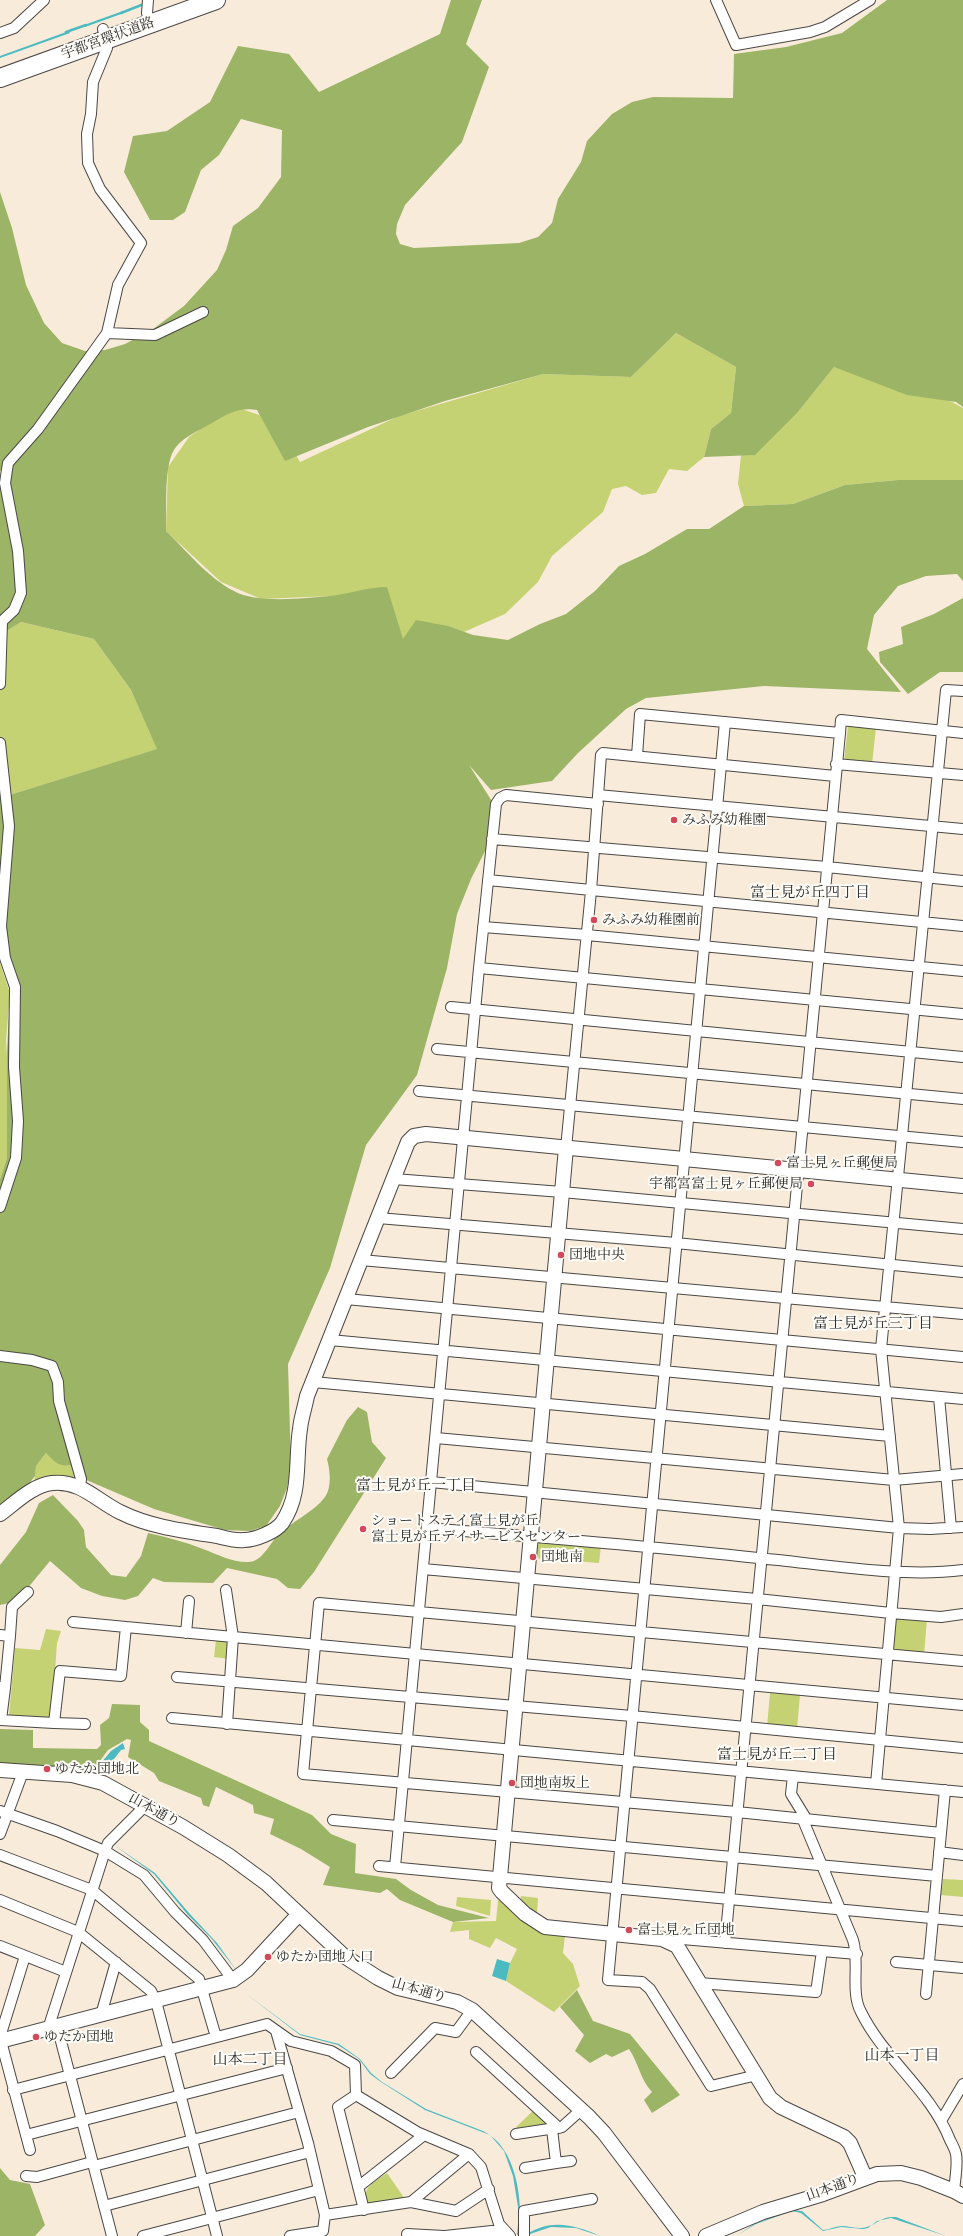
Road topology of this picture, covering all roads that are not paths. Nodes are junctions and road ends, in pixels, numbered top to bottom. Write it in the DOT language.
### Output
graph roads {
  1 [pos="44,0"];
  2 [pos="183,0"];
  3 [pos="216,0"];
  4 [pos="716,0"];
  5 [pos="870,0"];
  6 [pos="148,12"];
  7 [pos="0,33"];
  8 [pos="105,34"];
  9 [pos="0,66"];
  10 [pos="0,78"];
  11 [pos="203,312"];
  12 [pos="107,333"];
  13 [pos="2,480"];
  14 [pos="1,622"];
  15 [pos="0,684"];
  16 [pos="963,691"];
  17 [pos="725,722"];
  18 [pos="942,730"];
  19 [pos="840,732"];
  20 [pos="963,733"];
  21 [pos="0,743"];
  22 [pos="637,756"];
  23 [pos="721,764"];
  24 [pos="836,764"];
  25 [pos="937,773"];
  26 [pos="963,775"];
  27 [pos="835,776"];
  28 [pos="598,800"];
  29 [pos="717,807"];
  30 [pos="831,818"];
  31 [pos="932,826"];
  32 [pos="963,829"];
  33 [pos="492,839"];
  34 [pos="594,846"];
  35 [pos="712,857"];
  36 [pos="827,867"];
  37 [pos="927,878"];
  38 [pos="488,880"];
  39 [pos="963,881"];
  40 [pos="591,891"];
  41 [pos="708,902"];
  42 [pos="823,913"];
  43 [pos="924,922"];
  44 [pos="963,926"];
  45 [pos="483,927"];
  46 [pos="587,935"];
  47 [pos="704,946"];
  48 [pos="818,958"];
  49 [pos="479,968"];
  50 [pos="919,968"];
  51 [pos="963,971"];
  52 [pos="582,978"];
  53 [pos="700,990"];
  54 [pos="813,1000"];
  55 [pos="451,1007"];
  56 [pos="475,1010"];
  57 [pos="915,1010"];
  58 [pos="963,1014"];
  59 [pos="578,1020"];
  60 [pos="696,1030"];
  61 [pos="810,1042"];
  62 [pos="437,1049"];
  63 [pos="472,1052"];
  64 [pos="910,1052"];
  65 [pos="963,1057"];
  66 [pos="574,1062"];
  67 [pos="692,1073"];
  68 [pos="806,1083"];
  69 [pos="419,1091"];
  70 [pos="907,1093"];
  71 [pos="468,1094"];
  72 [pos="963,1099"];
  73 [pos="570,1104"];
  74 [pos="688,1116"];
  75 [pos="802,1127"];
  76 [pos="903,1136"];
  77 [pos="464,1138"];
  78 [pos="963,1142"];
  79 [pos="566,1148"];
  80 [pos="684,1159"];
  81 [pos="798,1170"];
  82 [pos="394,1179"];
  83 [pos="898,1179"];
  84 [pos="459,1184"];
  85 [pos="963,1186"];
  86 [pos="562,1192"];
  87 [pos="680,1204"];
  88 [pos="0,1207"];
  89 [pos="793,1214"];
  90 [pos="378,1218"];
  91 [pos="895,1223"];
  92 [pos="456,1224"];
  93 [pos="963,1229"];
  94 [pos="558,1235"];
  95 [pos="676,1244"];
  96 [pos="789,1254"];
  97 [pos="362,1260"];
  98 [pos="891,1264"];
  99 [pos="452,1268"];
  100 [pos="963,1272"];
  101 [pos="554,1277"];
  102 [pos="672,1287"];
  103 [pos="786,1297"];
  104 [pos="346,1300"];
  105 [pos="886,1306"];
  106 [pos="448,1309"];
  107 [pos="963,1314"];
  108 [pos="550,1318"];
  109 [pos="668,1329"];
  110 [pos="330,1340"];
  111 [pos="782,1340"];
  112 [pos="444,1350"];
  113 [pos="882,1350"];
  114 [pos="0,1356"];
  115 [pos="963,1357"];
  116 [pos="547,1361"];
  117 [pos="664,1372"];
  118 [pos="778,1380"];
  119 [pos="313,1382"];
  120 [pos="886,1392"];
  121 [pos="440,1395"];
  122 [pos="939,1397"];
  123 [pos="963,1399"];
  124 [pos="543,1404"];
  125 [pos="660,1415"];
  126 [pos="774,1425"];
  127 [pos="890,1436"];
  128 [pos="436,1438"];
  129 [pos="539,1448"];
  130 [pos="656,1459"];
  131 [pos="770,1469"];
  132 [pos="963,1474"];
  133 [pos="946,1476"];
  134 [pos="894,1480"];
  135 [pos="431,1482"];
  136 [pos="80,1487"];
  137 [pos="535,1492"];
  138 [pos="651,1503"];
  139 [pos="0,1514"];
  140 [pos="765,1516"];
  141 [pos="963,1527"];
  142 [pos="427,1528"];
  143 [pos="899,1528"];
  144 [pos="951,1528"];
  145 [pos="531,1536"];
  146 [pos="648,1546"];
  147 [pos="761,1558"];
  148 [pos="423,1569"];
  149 [pos="963,1570"];
  150 [pos="895,1571"];
  151 [pos="527,1578"];
  152 [pos="644,1589"];
  153 [pos="226,1590"];
  154 [pos="28,1592"];
  155 [pos="757,1599"];
  156 [pos="188,1601"];
  157 [pos="419,1612"];
  158 [pos="891,1613"];
  159 [pos="963,1614"];
  160 [pos="73,1622"];
  161 [pos="523,1622"];
  162 [pos="126,1627"];
  163 [pos="640,1632"];
  164 [pos="186,1633"];
  165 [pos="5,1636"];
  166 [pos="233,1637"];
  167 [pos="753,1643"];
  168 [pos="314,1645"];
  169 [pos="415,1655"];
  170 [pos="887,1656"];
  171 [pos="963,1661"];
  172 [pos="519,1665"];
  173 [pos="636,1676"];
  174 [pos="177,1677"];
  175 [pos="230,1681"];
  176 [pos="749,1687"];
  177 [pos="2,1688"];
  178 [pos="310,1688"];
  179 [pos="411,1698"];
  180 [pos="883,1699"];
  181 [pos="963,1705"];
  182 [pos="515,1707"];
  183 [pos="632,1716"];
  184 [pos="172,1718"];
  185 [pos="0,1720"];
  186 [pos="54,1723"];
  187 [pos="85,1724"];
  188 [pos="227,1724"];
  189 [pos="745,1727"];
  190 [pos="307,1731"];
  191 [pos="407,1740"];
  192 [pos="879,1741"];
  193 [pos="963,1748"];
  194 [pos="511,1750"];
  195 [pos="628,1761"];
  196 [pos="0,1770"];
  197 [pos="23,1772"];
  198 [pos="741,1772"];
  199 [pos="793,1776"];
  200 [pos="403,1783"];
  201 [pos="876,1784"];
  202 [pos="945,1790"];
  203 [pos="507,1792"];
  204 [pos="963,1792"];
  205 [pos="624,1802"];
  206 [pos="144,1806"];
  207 [pos="3,1812"];
  208 [pos="737,1812"];
  209 [pos="333,1820"];
  210 [pos="805,1820"];
  211 [pos="399,1826"];
  212 [pos="941,1833"];
  213 [pos="0,1834"];
  214 [pos="503,1835"];
  215 [pos="620,1845"];
  216 [pos="105,1851"];
  217 [pos="939,1852"];
  218 [pos="0,1855"];
  219 [pos="963,1855"];
  220 [pos="733,1856"];
  221 [pos="821,1865"];
  222 [pos="379,1866"];
  223 [pos="395,1867"];
  224 [pos="937,1876"];
  225 [pos="499,1878"];
  226 [pos="616,1889"];
  227 [pos="92,1890"];
  228 [pos="0,1900"];
  229 [pos="729,1900"];
  230 [pos="841,1909"];
  231 [pos="299,1914"];
  232 [pos="932,1918"];
  233 [pos="963,1921"];
  234 [pos="78,1932"];
  235 [pos="612,1934"];
  236 [pos="672,1942"];
  237 [pos="725,1943"];
  238 [pos="0,1946"];
  239 [pos="822,1951"];
  240 [pos="857,1954"];
  241 [pos="25,1956"];
  242 [pos="116,1962"];
  243 [pos="896,1962"];
  244 [pos="929,1964"];
  245 [pos="963,1968"];
  246 [pos="66,1972"];
  247 [pos="233,1980"];
  248 [pos="700,1982"];
  249 [pos="203,1989"];
  250 [pos="926,1994"];
  251 [pos="156,2001"];
  252 [pos="472,2010"];
  253 [pos="101,2015"];
  254 [pos="53,2028"];
  255 [pos="276,2031"];
  256 [pos="216,2037"];
  257 [pos="0,2040"];
  258 [pos="169,2050"];
  259 [pos="476,2052"];
  260 [pos="286,2068"];
  261 [pos="391,2073"];
  262 [pos="70,2075"];
  263 [pos="756,2075"];
  264 [pos="963,2084"];
  265 [pos="13,2090"];
  266 [pos="180,2095"];
  267 [pos="356,2095"];
  268 [pos="581,2110"];
  269 [pos="299,2112"];
  270 [pos="81,2120"];
  271 [pos="941,2121"];
  272 [pos="555,2128"];
  273 [pos="516,2134"];
  274 [pos="26,2135"];
  275 [pos="424,2135"];
  276 [pos="192,2140"];
  277 [pos="30,2150"];
  278 [pos="310,2152"];
  279 [pos="469,2154"];
  280 [pos="571,2161"];
  281 [pos="556,2163"];
  282 [pos="93,2164"];
  283 [pos="525,2168"];
  284 [pos="26,2176"];
  285 [pos="865,2177"];
  286 [pos="202,2180"];
  287 [pos="358,2187"];
  288 [pos="489,2189"];
  289 [pos="319,2190"];
  290 [pos="959,2193"];
  291 [pos="592,2200"];
  292 [pos="411,2202"];
  293 [pos="104,2206"];
  294 [pos="364,2210"];
  295 [pos="325,2215"];
  296 [pos="212,2218"];
  297 [pos="407,2234"];
  298 [pos="508,2235"];
  299 [pos="112,2236"];
  300 [pos="144,2236"];
  301 [pos="217,2236"];
  302 [pos="290,2236"];
  303 [pos="445,2236"];
  304 [pos="524,2236"];
  305 [pos="682,2236"];
  306 [pos="706,2236"];
  1 -- 7 [label="street"];
  2 -- 6 [label="highway, 宇都宮環状道路"];
  3 -- 6 [label="highway, 宇都宮環状道路"];
  4 -- 5 [label="street"];
  6 -- 8 [label="highway, 宇都宮環状道路"];
  8 -- 9 [label="highway, 宇都宮環状道路"];
  8 -- 10 [label="highway, 宇都宮環状道路"];
  8 -- 12 [label="street"];
  11 -- 12 [label="street"];
  12 -- 13 [label="street"];
  13 -- 14 [label="street"];
  14 -- 15 [label="street"];
  16 -- 18 [label="street"];
  17 -- 19 [label="street"];
  17 -- 22 [label="street"];
  17 -- 23 [label="street"];
  18 -- 19 [label="street"];
  18 -- 20 [label="street"];
  18 -- 25 [label="street"];
  19 -- 24 [label="street"];
  21 -- 88 [label="street"];
  22 -- 23 [label="street"];
  22 -- 28 [label="street"];
  23 -- 27 [label="street"];
  23 -- 29 [label="street"];
  24 -- 25 [label="street"];
  24 -- 27 [label="street"];
  25 -- 26 [label="street"];
  25 -- 31 [label="street"];
  27 -- 30 [label="street"];
  28 -- 29 [label="street"];
  28 -- 33 [label="street"];
  28 -- 34 [label="street"];
  29 -- 30 [label="street"];
  29 -- 35 [label="street"];
  30 -- 31 [label="street"];
  30 -- 36 [label="street"];
  31 -- 32 [label="street"];
  31 -- 37 [label="street"];
  33 -- 34 [label="street"];
  33 -- 38 [label="street"];
  34 -- 35 [label="street"];
  34 -- 40 [label="street"];
  35 -- 36 [label="street"];
  35 -- 41 [label="street"];
  36 -- 37 [label="street"];
  36 -- 42 [label="street"];
  37 -- 39 [label="street"];
  37 -- 43 [label="street"];
  38 -- 40 [label="street"];
  38 -- 45 [label="street"];
  40 -- 41 [label="street"];
  40 -- 46 [label="street"];
  41 -- 42 [label="street"];
  41 -- 47 [label="street"];
  42 -- 43 [label="street"];
  42 -- 48 [label="street"];
  43 -- 44 [label="street"];
  43 -- 50 [label="street"];
  45 -- 46 [label="street"];
  45 -- 49 [label="street"];
  46 -- 47 [label="street"];
  46 -- 52 [label="street"];
  47 -- 48 [label="street"];
  47 -- 53 [label="street"];
  48 -- 50 [label="street"];
  48 -- 54 [label="street"];
  49 -- 52 [label="street"];
  49 -- 56 [label="street"];
  50 -- 51 [label="street"];
  50 -- 57 [label="street"];
  52 -- 53 [label="street"];
  52 -- 59 [label="street"];
  53 -- 54 [label="street"];
  53 -- 60 [label="street"];
  54 -- 57 [label="street"];
  54 -- 61 [label="street"];
  55 -- 56 [label="street"];
  56 -- 59 [label="street"];
  56 -- 63 [label="street"];
  57 -- 58 [label="street"];
  57 -- 64 [label="street"];
  59 -- 60 [label="street"];
  59 -- 66 [label="street"];
  60 -- 61 [label="street"];
  60 -- 67 [label="street"];
  61 -- 64 [label="street"];
  61 -- 68 [label="street"];
  62 -- 63 [label="street"];
  63 -- 66 [label="street"];
  63 -- 71 [label="street"];
  64 -- 65 [label="street"];
  64 -- 70 [label="street"];
  66 -- 67 [label="street"];
  66 -- 73 [label="street"];
  67 -- 68 [label="street"];
  67 -- 74 [label="street"];
  68 -- 70 [label="street"];
  68 -- 75 [label="street"];
  69 -- 71 [label="street"];
  70 -- 72 [label="street"];
  70 -- 76 [label="street"];
  71 -- 73 [label="street"];
  71 -- 77 [label="street"];
  73 -- 74 [label="street"];
  73 -- 79 [label="street"];
  74 -- 75 [label="street"];
  74 -- 80 [label="street"];
  75 -- 76 [label="street"];
  75 -- 81 [label="street"];
  76 -- 78 [label="street"];
  76 -- 83 [label="street"];
  77 -- 79 [label="street"];
  77 -- 82 [label="street"];
  77 -- 84 [label="street"];
  79 -- 80 [label="street"];
  79 -- 86 [label="street"];
  80 -- 81 [label="street"];
  80 -- 87 [label="street"];
  81 -- 83 [label="street"];
  81 -- 89 [label="street"];
  82 -- 84 [label="street"];
  82 -- 90 [label="street"];
  83 -- 85 [label="street"];
  83 -- 91 [label="street"];
  84 -- 86 [label="street"];
  84 -- 92 [label="street"];
  86 -- 87 [label="street"];
  86 -- 94 [label="street"];
  87 -- 89 [label="street"];
  87 -- 95 [label="street"];
  89 -- 91 [label="street"];
  89 -- 96 [label="street"];
  90 -- 92 [label="street"];
  90 -- 97 [label="street"];
  91 -- 93 [label="street"];
  91 -- 98 [label="street"];
  92 -- 94 [label="street"];
  92 -- 99 [label="street"];
  94 -- 95 [label="street"];
  94 -- 101 [label="street"];
  95 -- 96 [label="street"];
  95 -- 102 [label="street"];
  96 -- 98 [label="street"];
  96 -- 103 [label="street"];
  97 -- 99 [label="street"];
  97 -- 104 [label="street"];
  98 -- 100 [label="street"];
  98 -- 105 [label="street"];
  99 -- 101 [label="street"];
  99 -- 106 [label="street"];
  101 -- 102 [label="street"];
  101 -- 108 [label="street"];
  102 -- 103 [label="street"];
  102 -- 109 [label="street"];
  103 -- 105 [label="street"];
  103 -- 111 [label="street"];
  104 -- 106 [label="street"];
  104 -- 110 [label="street"];
  105 -- 107 [label="street"];
  105 -- 113 [label="street"];
  106 -- 108 [label="street"];
  106 -- 112 [label="street"];
  108 -- 109 [label="street"];
  108 -- 116 [label="street"];
  109 -- 111 [label="street"];
  109 -- 117 [label="street"];
  110 -- 112 [label="street"];
  110 -- 119 [label="street"];
  111 -- 113 [label="street"];
  111 -- 118 [label="street"];
  112 -- 116 [label="street"];
  112 -- 121 [label="street"];
  113 -- 115 [label="street"];
  113 -- 120 [label="street"];
  114 -- 136 [label="street"];
  116 -- 117 [label="street"];
  116 -- 124 [label="street"];
  117 -- 118 [label="street"];
  117 -- 125 [label="street"];
  118 -- 120 [label="street"];
  118 -- 126 [label="street"];
  119 -- 121 [label="street"];
  119 -- 136 [label="street"];
  120 -- 122 [label="street"];
  120 -- 127 [label="street"];
  121 -- 124 [label="street"];
  121 -- 128 [label="street"];
  122 -- 123 [label="street"];
  122 -- 133 [label="street"];
  124 -- 125 [label="street"];
  124 -- 129 [label="street"];
  125 -- 126 [label="street"];
  125 -- 130 [label="street"];
  126 -- 127 [label="street"];
  126 -- 131 [label="street"];
  127 -- 134 [label="street"];
  128 -- 129 [label="street"];
  128 -- 135 [label="street"];
  129 -- 130 [label="street"];
  129 -- 137 [label="street"];
  130 -- 131 [label="street"];
  130 -- 138 [label="street"];
  131 -- 134 [label="street"];
  131 -- 140 [label="street"];
  132 -- 133 [label="street"];
  133 -- 134 [label="street"];
  133 -- 144 [label="street"];
  134 -- 143 [label="street"];
  135 -- 137 [label="street"];
  135 -- 142 [label="street"];
  136 -- 139 [label="street"];
  137 -- 138 [label="street"];
  137 -- 145 [label="street"];
  138 -- 140 [label="street"];
  138 -- 146 [label="street"];
  140 -- 143 [label="street"];
  140 -- 147 [label="street"];
  141 -- 144 [label="street"];
  142 -- 145 [label="street"];
  142 -- 148 [label="street"];
  143 -- 144 [label="street"];
  143 -- 150 [label="street"];
  145 -- 146 [label="street"];
  145 -- 151 [label="street"];
  146 -- 147 [label="street"];
  146 -- 152 [label="street"];
  147 -- 150 [label="street"];
  147 -- 155 [label="street"];
  148 -- 151 [label="street"];
  148 -- 157 [label="street"];
  149 -- 150 [label="street"];
  150 -- 158 [label="street"];
  151 -- 152 [label="street"];
  151 -- 161 [label="street"];
  152 -- 155 [label="street"];
  152 -- 163 [label="street"];
  153 -- 166 [label="street"];
  154 -- 165 [label="street"];
  155 -- 158 [label="street"];
  155 -- 167 [label="street"];
  156 -- 164 [label="street"];
  157 -- 161 [label="street"];
  157 -- 168 [label="street"];
  157 -- 169 [label="street"];
  158 -- 159 [label="street"];
  158 -- 170 [label="street"];
  160 -- 162 [label="street"];
  161 -- 163 [label="street"];
  161 -- 172 [label="street"];
  162 -- 164 [label="street"];
  162 -- 186 [label="street"];
  163 -- 167 [label="street"];
  163 -- 173 [label="street"];
  164 -- 166 [label="street"];
  165 -- 177 [label="street"];
  166 -- 168 [label="street"];
  166 -- 175 [label="street"];
  167 -- 170 [label="street"];
  167 -- 176 [label="street"];
  168 -- 169 [label="street"];
  168 -- 178 [label="street"];
  169 -- 172 [label="street"];
  169 -- 179 [label="street"];
  170 -- 171 [label="street"];
  170 -- 180 [label="street"];
  172 -- 173 [label="street"];
  172 -- 182 [label="street"];
  173 -- 176 [label="street"];
  173 -- 183 [label="street"];
  174 -- 175 [label="street"];
  175 -- 178 [label="street"];
  175 -- 188 [label="street"];
  176 -- 180 [label="street"];
  176 -- 189 [label="street"];
  177 -- 185 [label="street"];
  178 -- 179 [label="street"];
  178 -- 190 [label="street"];
  179 -- 182 [label="street"];
  179 -- 191 [label="street"];
  180 -- 181 [label="street"];
  180 -- 192 [label="street"];
  182 -- 183 [label="street"];
  182 -- 194 [label="street"];
  183 -- 189 [label="street"];
  183 -- 195 [label="street"];
  184 -- 188 [label="street"];
  185 -- 186 [label="street"];
  186 -- 187 [label="street"];
  188 -- 190 [label="street"];
  189 -- 192 [label="street"];
  189 -- 198 [label="street"];
  190 -- 191 [label="street"];
  190 -- 200 [label="street"];
  191 -- 194 [label="street"];
  191 -- 200 [label="street"];
  192 -- 193 [label="street"];
  192 -- 201 [label="street"];
  194 -- 195 [label="street"];
  194 -- 203 [label="street"];
  195 -- 198 [label="street"];
  195 -- 205 [label="street"];
  196 -- 197 [label="street, 山本通り"];
  197 -- 206 [label="street, 山本通り"];
  197 -- 207 [label="street"];
  198 -- 199 [label="street"];
  198 -- 208 [label="street"];
  199 -- 201 [label="street"];
  199 -- 210 [label="street"];
  200 -- 203 [label="street"];
  200 -- 211 [label="street"];
  201 -- 202 [label="street"];
  202 -- 204 [label="street"];
  202 -- 212 [label="street"];
  203 -- 205 [label="street"];
  203 -- 214 [label="street"];
  205 -- 208 [label="street"];
  205 -- 215 [label="street"];
  206 -- 216 [label="street"];
  206 -- 231 [label="street, 山本通り"];
  207 -- 213 [label="street"];
  207 -- 216 [label="street"];
  208 -- 210 [label="street"];
  208 -- 220 [label="street"];
  209 -- 211 [label="street"];
  210 -- 212 [label="street"];
  210 -- 221 [label="street"];
  211 -- 214 [label="street"];
  211 -- 223 [label="street"];
  212 -- 217 [label="street"];
  214 -- 215 [label="street"];
  214 -- 225 [label="street"];
  215 -- 220 [label="street"];
  215 -- 226 [label="street"];
  216 -- 227 [label="street"];
  216 -- 247 [label="street"];
  217 -- 219 [label="street"];
  217 -- 224 [label="street"];
  218 -- 227 [label="street"];
  220 -- 221 [label="street"];
  220 -- 229 [label="street"];
  221 -- 224 [label="street"];
  221 -- 230 [label="street"];
  222 -- 223 [label="street"];
  223 -- 225 [label="street"];
  224 -- 232 [label="street"];
  225 -- 226 [label="street"];
  225 -- 235 [label="street"];
  226 -- 229 [label="street"];
  226 -- 235 [label="street"];
  227 -- 234 [label="street"];
  227 -- 249 [label="street"];
  228 -- 234 [label="street"];
  229 -- 230 [label="street"];
  229 -- 237 [label="street"];
  230 -- 232 [label="street"];
  230 -- 240 [label="street"];
  231 -- 247 [label="street"];
  231 -- 252 [label="street, 山本通り"];
  232 -- 233 [label="street"];
  232 -- 244 [label="street"];
  234 -- 242 [label="street"];
  234 -- 246 [label="street"];
  235 -- 236 [label="street"];
  235 -- 263 [label="street"];
  236 -- 237 [label="street"];
  236 -- 248 [label="street"];
  237 -- 239 [label="street"];
  238 -- 241 [label="street"];
  239 -- 240 [label="street"];
  239 -- 248 [label="street"];
  240 -- 271 [label="street"];
  241 -- 246 [label="street"];
  241 -- 257 [label="street"];
  242 -- 251 [label="street"];
  242 -- 253 [label="street"];
  243 -- 244 [label="street"];
  244 -- 245 [label="street"];
  244 -- 250 [label="street"];
  246 -- 254 [label="street"];
  247 -- 249 [label="street"];
  248 -- 263 [label="street"];
  249 -- 251 [label="street"];
  249 -- 256 [label="street"];
  251 -- 253 [label="street"];
  251 -- 258 [label="street"];
  252 -- 261 [label="street"];
  252 -- 268 [label="street, 山本通り"];
  253 -- 254 [label="street"];
  254 -- 257 [label="street"];
  254 -- 262 [label="street"];
  255 -- 256 [label="street"];
  255 -- 260 [label="street"];
  255 -- 267 [label="street"];
  256 -- 258 [label="street"];
  257 -- 265 [label="street"];
  258 -- 262 [label="street"];
  258 -- 266 [label="street"];
  259 -- 272 [label="street"];
  260 -- 266 [label="street"];
  260 -- 269 [label="street"];
  262 -- 265 [label="street"];
  262 -- 270 [label="street"];
  263 -- 285 [label="street"];
  264 -- 271 [label="street"];
  265 -- 274 [label="street"];
  266 -- 270 [label="street"];
  266 -- 276 [label="street"];
  267 -- 275 [label="street"];
  267 -- 287 [label="street"];
  268 -- 272 [label="street"];
  268 -- 305 [label="street, 山本通り"];
  269 -- 276 [label="street"];
  269 -- 278 [label="street"];
  270 -- 274 [label="street"];
  270 -- 282 [label="street"];
  271 -- 290 [label="street"];
  272 -- 273 [label="street"];
  272 -- 281 [label="street"];
  274 -- 277 [label="street"];
  275 -- 279 [label="street"];
  275 -- 287 [label="street"];
  276 -- 282 [label="street"];
  276 -- 286 [label="street"];
  278 -- 286 [label="street"];
  278 -- 289 [label="street"];
  279 -- 288 [label="street"];
  279 -- 292 [label="street"];
  280 -- 281 [label="street"];
  281 -- 283 [label="street"];
  282 -- 284 [label="street"];
  282 -- 293 [label="street"];
  285 -- 290 [label="street, 山本通り"];
  285 -- 306 [label="street, 山本通り"];
  286 -- 293 [label="street"];
  286 -- 296 [label="street"];
  287 -- 294 [label="street"];
  288 -- 292 [label="street"];
  288 -- 298 [label="street"];
  289 -- 295 [label="street"];
  289 -- 296 [label="street"];
  291 -- 304 [label="street"];
  292 -- 294 [label="street"];
  293 -- 299 [label="street"];
  294 -- 295 [label="street"];
  295 -- 302 [label="street"];
  296 -- 300 [label="street"];
  296 -- 301 [label="street"];
  297 -- 303 [label="street"];
  298 -- 303 [label="street"];
}
